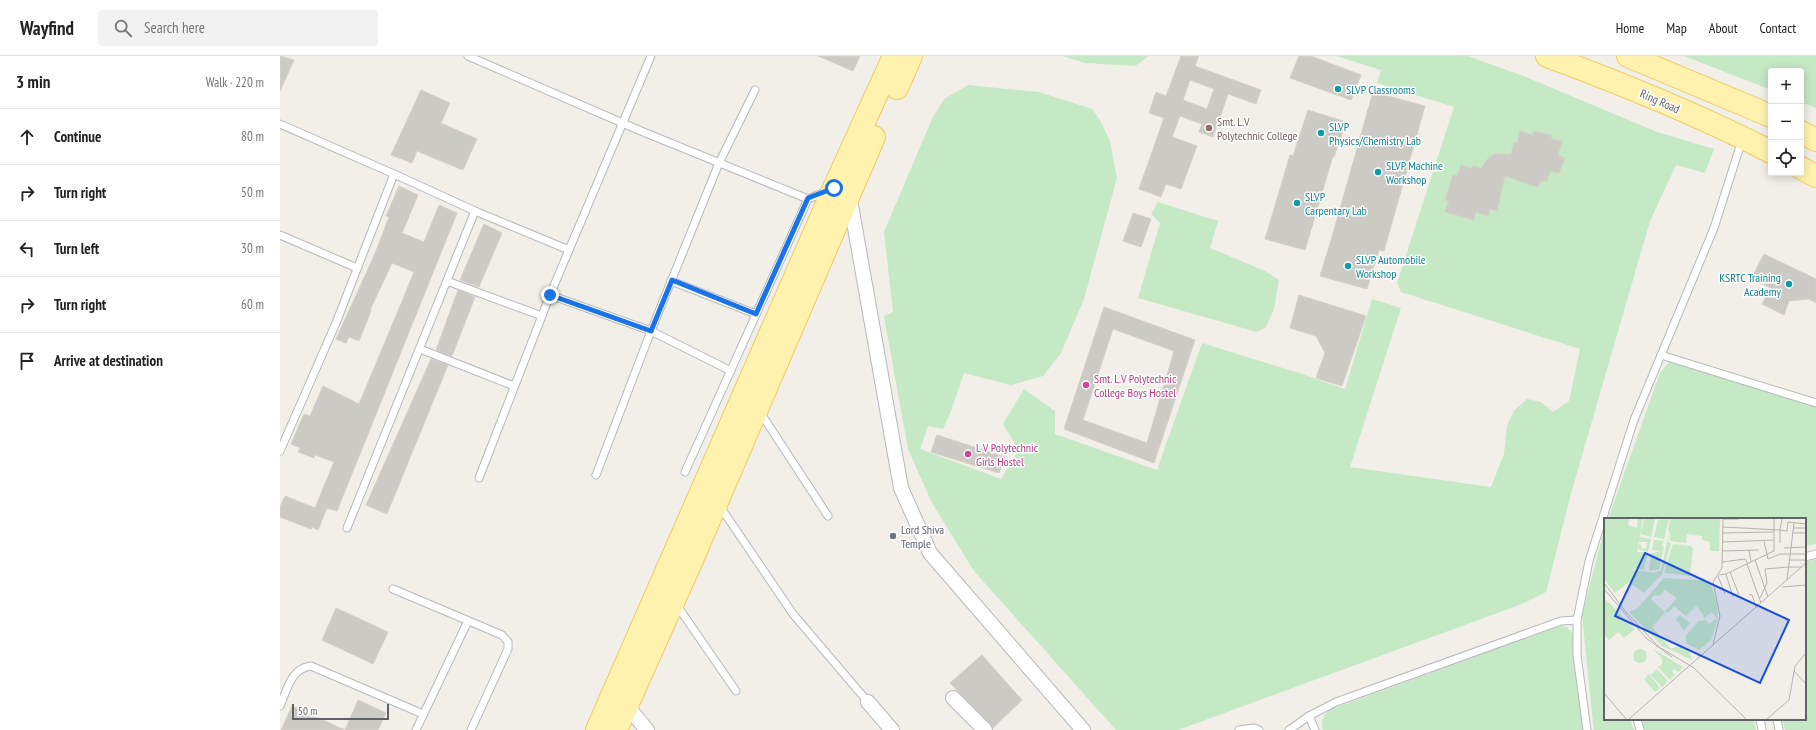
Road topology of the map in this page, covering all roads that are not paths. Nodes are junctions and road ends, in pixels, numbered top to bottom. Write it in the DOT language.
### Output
graph roads {
  1 [pos="468,56"];
  2 [pos="651,56"];
  3 [pos="894,56"];
  4 [pos="911,56"];
  5 [pos="1547,56"];
  6 [pos="1628,56"];
  7 [pos="755,90"];
  8 [pos="1764,113"];
  9 [pos="623,122"];
  10 [pos="280,124"];
  11 [pos="1804,134"];
  12 [pos="1743,138"];
  13 [pos="1816,140"];
  14 [pos="1768,150"];
  15 [pos="720,163"];
  16 [pos="1804,170"];
  17 [pos="394,174"];
  18 [pos="1816,176"];
  19 [pos="842,190"];
  20 [pos="808,198"];
  21 [pos="475,211"];
  22 [pos="280,235"];
  23 [pos="569,250"];
  24 [pos="357,268"];
  25 [pos="672,280"];
  26 [pos="447,281"];
  27 [pos="550,295"];
  28 [pos="756,314"];
  29 [pos="542,316"];
  30 [pos="651,331"];
  31 [pos="420,349"];
  32 [pos="1661,355"];
  33 [pos="731,371"];
  34 [pos="514,386"];
  35 [pos="1816,403"];
  36 [pos="757,407"];
  37 [pos="280,452"];
  38 [pos="685,472"];
  39 [pos="596,475"];
  40 [pos="479,478"];
  41 [pos="716,502"];
  42 [pos="828,516"];
  43 [pos="347,528"];
  44 [pos="1816,554"];
  45 [pos="1806,557"];
  46 [pos="393,589"];
  47 [pos="673,589"];
  48 [pos="1577,620"];
  49 [pos="468,621"];
  50 [pos="736,691"];
  51 [pos="953,698"];
  52 [pos="868,702"];
  53 [pos="280,706"];
  54 [pos="627,706"];
  55 [pos="423,714"];
  56 [pos="1309,716"];
  57 [pos="1637,720"];
  58 [pos="1760,720"];
  59 [pos="1777,720"];
  60 [pos="416,730"];
  61 [pos="471,730"];
  62 [pos="597,730"];
  63 [pos="616,730"];
  64 [pos="647,730"];
  65 [pos="892,730"];
  66 [pos="985,730"];
  67 [pos="1083,730"];
  68 [pos="1239,730"];
  69 [pos="1259,730"];
  70 [pos="1289,730"];
  71 [pos="1314,730"];
  72 [pos="1587,730"];
  73 [pos="1640,730"];
  74 [pos="1762,730"];
  75 [pos="1779,730"];
  1 -- 9 [label="lane"];
  2 -- 9 [label="lane"];
  3 -- 19 [label="main road"];
  4 -- 19 [label="main road"];
  5 -- 12 [label="main road, Ring Road"];
  6 -- 8 [label="main road"];
  7 -- 15 [label="lane"];
  8 -- 12 [label="main road"];
  9 -- 15 [label="lane"];
  9 -- 23 [label="lane"];
  10 -- 17 [label="lane"];
  11 -- 13 [label="main road"];
  12 -- 14 [label="main road, Ring Road"];
  12 -- 32 [label="lane"];
  15 -- 20 [label="lane"];
  15 -- 25 [label="lane"];
  16 -- 18 [label="main road"];
  17 -- 21 [label="lane"];
  17 -- 24 [label="lane"];
  19 -- 20 [label="lane"];
  19 -- 36 [label="main road"];
  19 -- 47 [label="main road"];
  19 -- 67 [label="street"];
  20 -- 28 [label="lane"];
  21 -- 23 [label="lane"];
  21 -- 26 [label="lane"];
  22 -- 24 [label="lane"];
  23 -- 27 [label="lane"];
  24 -- 37 [label="lane"];
  25 -- 28 [label="lane"];
  25 -- 30 [label="lane"];
  26 -- 29 [label="lane"];
  26 -- 31 [label="lane"];
  27 -- 29 [label="lane"];
  27 -- 30 [label="lane"];
  28 -- 33 [label="lane"];
  29 -- 34 [label="lane"];
  30 -- 33 [label="lane"];
  30 -- 39 [label="lane"];
  31 -- 34 [label="lane"];
  31 -- 43 [label="lane"];
  32 -- 35 [label="lane"];
  32 -- 48 [label="lane"];
  33 -- 38 [label="lane"];
  34 -- 40 [label="lane"];
  36 -- 41 [label="main road"];
  36 -- 42 [label="lane"];
  41 -- 47 [label="main road"];
  41 -- 52 [label="lane"];
  44 -- 45 [label="lane"];
  46 -- 49 [label="lane"];
  47 -- 50 [label="lane"];
  47 -- 54 [label="main road"];
  47 -- 62 [label="main road"];
  48 -- 56 [label="lane"];
  48 -- 72 [label="lane"];
  49 -- 55 [label="lane"];
  49 -- 61 [label="lane"];
  51 -- 66 [label="street"];
  52 -- 65 [label="street"];
  53 -- 55 [label="lane"];
  54 -- 63 [label="main road"];
  54 -- 64 [label="street"];
  55 -- 60 [label="lane"];
  56 -- 70 [label="lane"];
  56 -- 71 [label="lane"];
  57 -- 73 [label="lane"];
  58 -- 74 [label="lane"];
  59 -- 75 [label="lane"];
  68 -- 69 [label="lane"];
}
